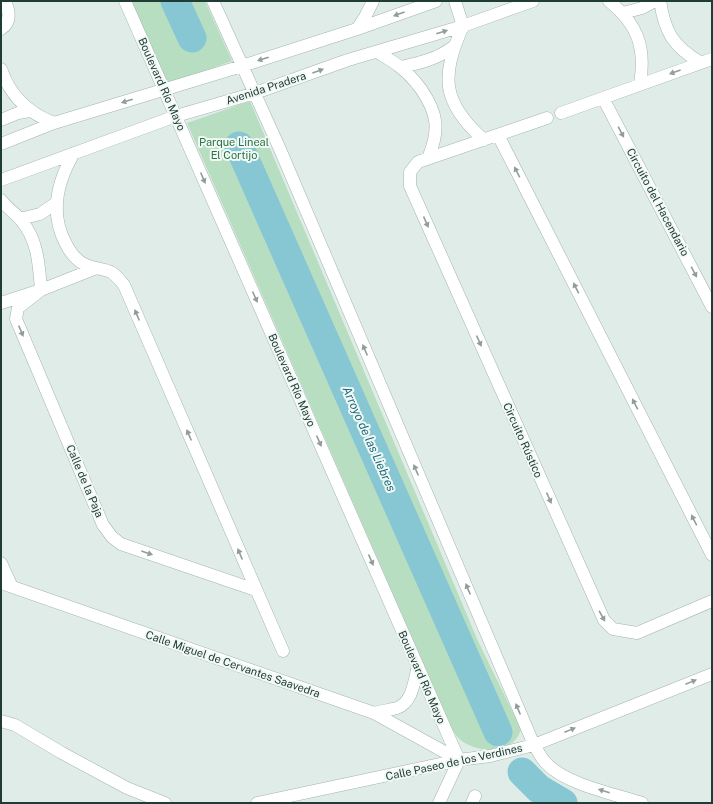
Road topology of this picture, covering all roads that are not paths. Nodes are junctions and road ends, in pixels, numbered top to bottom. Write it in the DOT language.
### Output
graph roads {
  1 [pos="5,1"];
  2 [pos="125,1"];
  3 [pos="213,1"];
  4 [pos="373,1"];
  5 [pos="436,1"];
  6 [pos="455,1"];
  7 [pos="533,1"];
  8 [pos="609,1"];
  9 [pos="655,1"];
  10 [pos="660,1"];
  11 [pos="623,13"];
  12 [pos="463,26"];
  13 [pos="1,28"];
  14 [pos="356,29"];
  15 [pos="453,48"];
  16 [pos="377,52"];
  17 [pos="706,61"];
  18 [pos="242,66"];
  19 [pos="401,67"];
  20 [pos="1,69"];
  21 [pos="640,84"];
  22 [pos="164,90"];
  23 [pos="255,93"];
  24 [pos="603,98"];
  25 [pos="30,111"];
  26 [pos="561,113"];
  27 [pos="176,116"];
  28 [pos="547,118"];
  29 [pos="1,120"];
  30 [pos="54,123"];
  31 [pos="498,135"];
  32 [pos="484,140"];
  33 [pos="1,144"];
  34 [pos="74,153"];
  35 [pos="428,158"];
  36 [pos="1,180"];
  37 [pos="1,200"];
  38 [pos="56,203"];
  39 [pos="20,219"];
  40 [pos="94,269"];
  41 [pos="40,290"];
  42 [pos="1,303"];
  43 [pos="712,307"];
  44 [pos="712,555"];
  45 [pos="1,563"];
  46 [pos="7,585"];
  47 [pos="256,590"];
  48 [pos="712,601"];
  49 [pos="283,651"];
  50 [pos="418,666"];
  51 [pos="712,674"];
  52 [pos="374,713"];
  53 [pos="1,721"];
  54 [pos="534,745"];
  55 [pos="459,760"];
  56 [pos="165,803"];
  57 [pos="257,803"];
  58 [pos="439,803"];
  59 [pos="642,803"];
  1 -- 13 [label="street"];
  2 -- 22 [label="street, Boulevard Río Mayo"];
  3 -- 18 [label="street"];
  4 -- 14 [label="street"];
  5 -- 14 [label="street, one-way"];
  6 -- 12 [label="street"];
  7 -- 12 [label="street, Avenida Pradera"];
  8 -- 11 [label="street"];
  9 -- 11 [label="street"];
  10 -- 17 [label="street"];
  11 -- 21 [label="street"];
  12 -- 15 [label="street"];
  16 -- 12 [label="street, Avenida Pradera, one-way"];
  14 -- 18 [label="street, one-way"];
  15 -- 19 [label="street"];
  15 -- 32 [label="street"];
  16 -- 19 [label="street"];
  23 -- 16 [label="street, Avenida Pradera, one-way"];
  17 -- 21 [label="street, one-way"];
  18 -- 22 [label="street"];
  18 -- 23 [label="street"];
  19 -- 35 [label="street"];
  20 -- 25 [label="street"];
  21 -- 24 [label="street"];
  22 -- 27 [label="street, Boulevard Río Mayo"];
  22 -- 30 [label="street, one-way"];
  23 -- 27 [label="street, Avenida Pradera"];
  54 -- 23 [label="street, one-way"];
  24 -- 26 [label="street"];
  24 -- 43 [label="street, Circuito del Hacendario, one-way"];
  25 -- 29 [label="street"];
  25 -- 30 [label="street"];
  27 -- 34 [label="street, Avenida Pradera"];
  27 -- 50 [label="street, Boulevard Río Mayo, one-way"];
  28 -- 31 [label="street, Circuito Rústico"];
  30 -- 33 [label="street"];
  31 -- 32 [label="street, Circuito Rústico"];
  44 -- 31 [label="street, one-way"];
  32 -- 35 [label="street, Circuito Rústico"];
  34 -- 36 [label="street, Avenida Pradera"];
  34 -- 38 [label="street"];
  35 -- 48 [label="street, Circuito Rústico, one-way"];
  37 -- 39 [label="street"];
  38 -- 39 [label="street"];
  38 -- 40 [label="street"];
  39 -- 41 [label="street"];
  40 -- 41 [label="street, Calle de la Paja"];
  47 -- 40 [label="street, one-way"];
  41 -- 42 [label="street, Calle de la Paja"];
  41 -- 47 [label="street, Calle de la Paja, one-way"];
  45 -- 46 [label="street"];
  46 -- 52 [label="street, Calle Miguel de Cervantes Saavedra"];
  47 -- 49 [label="street"];
  50 -- 52 [label="street"];
  50 -- 55 [label="street, Boulevard Río Mayo"];
  54 -- 51 [label="street, Calle Paseo de los Verdines, one-way"];
  52 -- 55 [label="street, Calle Miguel de Cervantes Saavedra"];
  53 -- 56 [label="street"];
  54 -- 55 [label="street, Calle Paseo de los Verdines"];
  59 -- 54 [label="street, one-way"];
  55 -- 57 [label="street, Calle Paseo de los Verdines"];
  55 -- 58 [label="street"];
}
